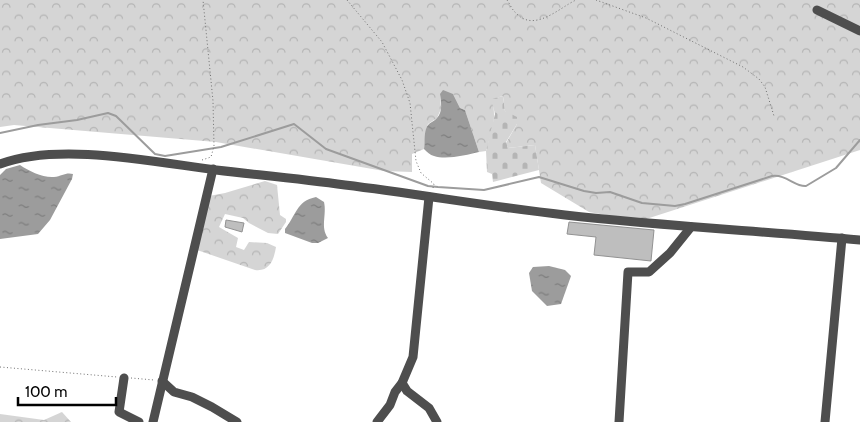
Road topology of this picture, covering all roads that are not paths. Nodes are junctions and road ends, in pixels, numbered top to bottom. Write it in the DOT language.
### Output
graph roads {
  1 [pos="817,10"];
  2 [pos="860,31"];
  3 [pos="0,164"];
  4 [pos="213,169"];
  5 [pos="431,194"];
  6 [pos="691,227"];
  7 [pos="842,238"];
  8 [pos="860,240"];
  9 [pos="124,378"];
  10 [pos="162,381"];
  11 [pos="402,383"];
  12 [pos="139,422"];
  13 [pos="153,422"];
  14 [pos="237,422"];
  15 [pos="377,422"];
  16 [pos="437,422"];
  17 [pos="619,422"];
  18 [pos="825,422"];
  1 -- 2 [label="street"];
  3 -- 4 [label="street"];
  4 -- 5 [label="street"];
  4 -- 10 [label="street"];
  5 -- 6 [label="street"];
  5 -- 11 [label="street"];
  6 -- 7 [label="street"];
  6 -- 17 [label="street"];
  7 -- 8 [label="street"];
  7 -- 18 [label="street"];
  9 -- 12 [label="street"];
  10 -- 13 [label="street"];
  10 -- 14 [label="street"];
  11 -- 15 [label="street"];
  11 -- 16 [label="street"];
}
